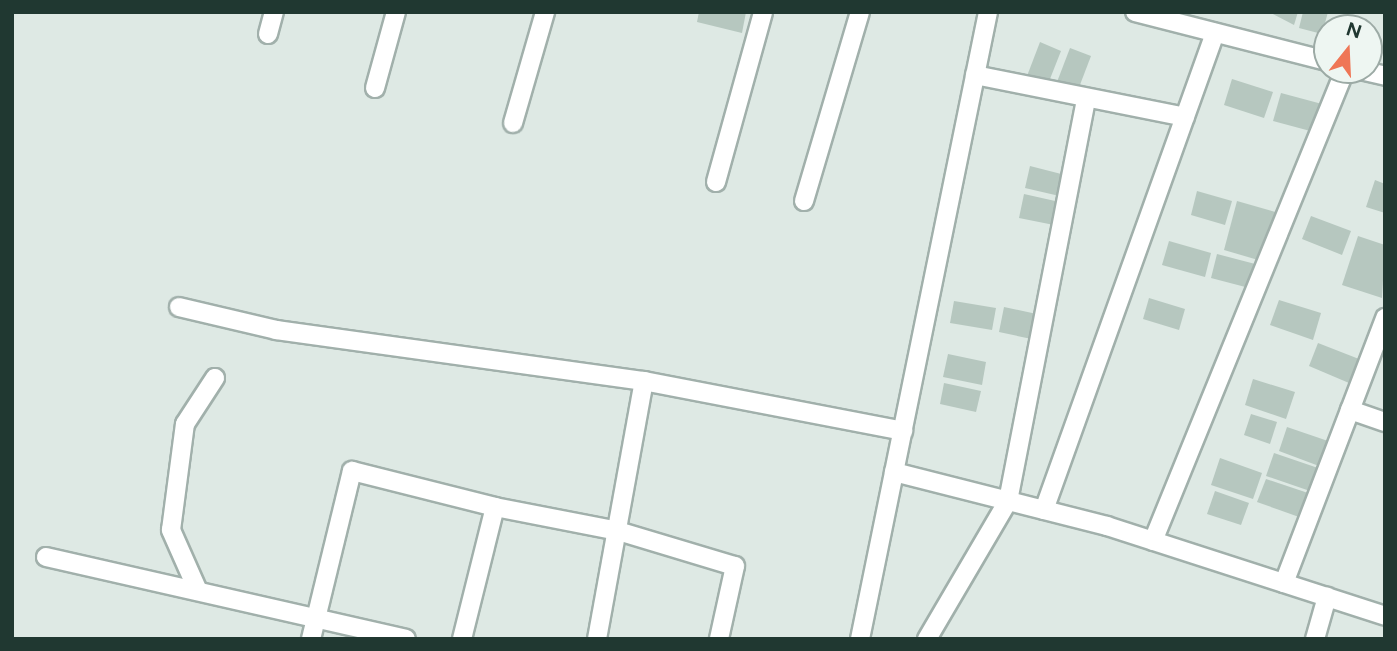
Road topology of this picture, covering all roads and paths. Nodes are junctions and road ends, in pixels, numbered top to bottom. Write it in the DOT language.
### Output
graph roads {
  1 [pos="274,12"];
  2 [pos="396,12"];
  3 [pos="545,12"];
  4 [pos="763,12"];
  5 [pos="860,12"];
  6 [pos="988,12"];
  7 [pos="1135,12"];
  8 [pos="1215,33"];
  9 [pos="268,34"];
  10 [pos="1313,58"];
  11 [pos="975,75"];
  12 [pos="1339,84"];
  13 [pos="374,88"];
  14 [pos="1086,99"];
  15 [pos="1185,117"];
  16 [pos="513,123"];
  17 [pos="716,182"];
  18 [pos="804,201"];
  19 [pos="179,307"];
  20 [pos="1385,318"];
  21 [pos="215,378"];
  22 [pos="644,381"];
  23 [pos="1350,410"];
  24 [pos="1385,422"];
  25 [pos="903,431"];
  26 [pos="894,472"];
  27 [pos="1008,501"];
  28 [pos="495,507"];
  29 [pos="1044,510"];
  30 [pos="618,531"];
  31 [pos="1153,541"];
  32 [pos="46,557"];
  33 [pos="1284,583"];
  34 [pos="198,591"];
  35 [pos="1327,597"];
  36 [pos="1385,616"];
  37 [pos="316,618"];
  38 [pos="311,639"];
  39 [pos="406,639"];
  40 [pos="462,639"];
  41 [pos="597,639"];
  42 [pos="719,639"];
  43 [pos="860,639"];
  44 [pos="927,639"];
  45 [pos="1315,639"];
  1 -- 9 [label="street"];
  2 -- 13 [label="street"];
  3 -- 16 [label="street"];
  4 -- 17 [label="street"];
  5 -- 18 [label="street"];
  6 -- 11 [label="street"];
  7 -- 8 [label="street"];
  8 -- 10 [label="street"];
  8 -- 15 [label="street"];
  11 -- 15 [label="street"];
  11 -- 25 [label="street"];
  12 -- 31 [label="street"];
  14 -- 27 [label="street"];
  15 -- 29 [label="street"];
  19 -- 22 [label="street"];
  20 -- 23 [label="street"];
  21 -- 34 [label="street"];
  22 -- 25 [label="street"];
  22 -- 30 [label="street"];
  23 -- 24 [label="street"];
  23 -- 33 [label="street"];
  25 -- 26 [label="street"];
  26 -- 27 [label="street"];
  26 -- 43 [label="street"];
  27 -- 29 [label="street"];
  27 -- 44 [label="street"];
  28 -- 30 [label="street"];
  28 -- 37 [label="street"];
  28 -- 40 [label="street"];
  29 -- 31 [label="street"];
  30 -- 41 [label="street"];
  30 -- 42 [label="street"];
  31 -- 33 [label="street"];
  32 -- 34 [label="street"];
  33 -- 35 [label="street"];
  34 -- 37 [label="street"];
  35 -- 36 [label="street"];
  35 -- 45 [label="street"];
  37 -- 38 [label="street"];
  37 -- 39 [label="street"];
}
